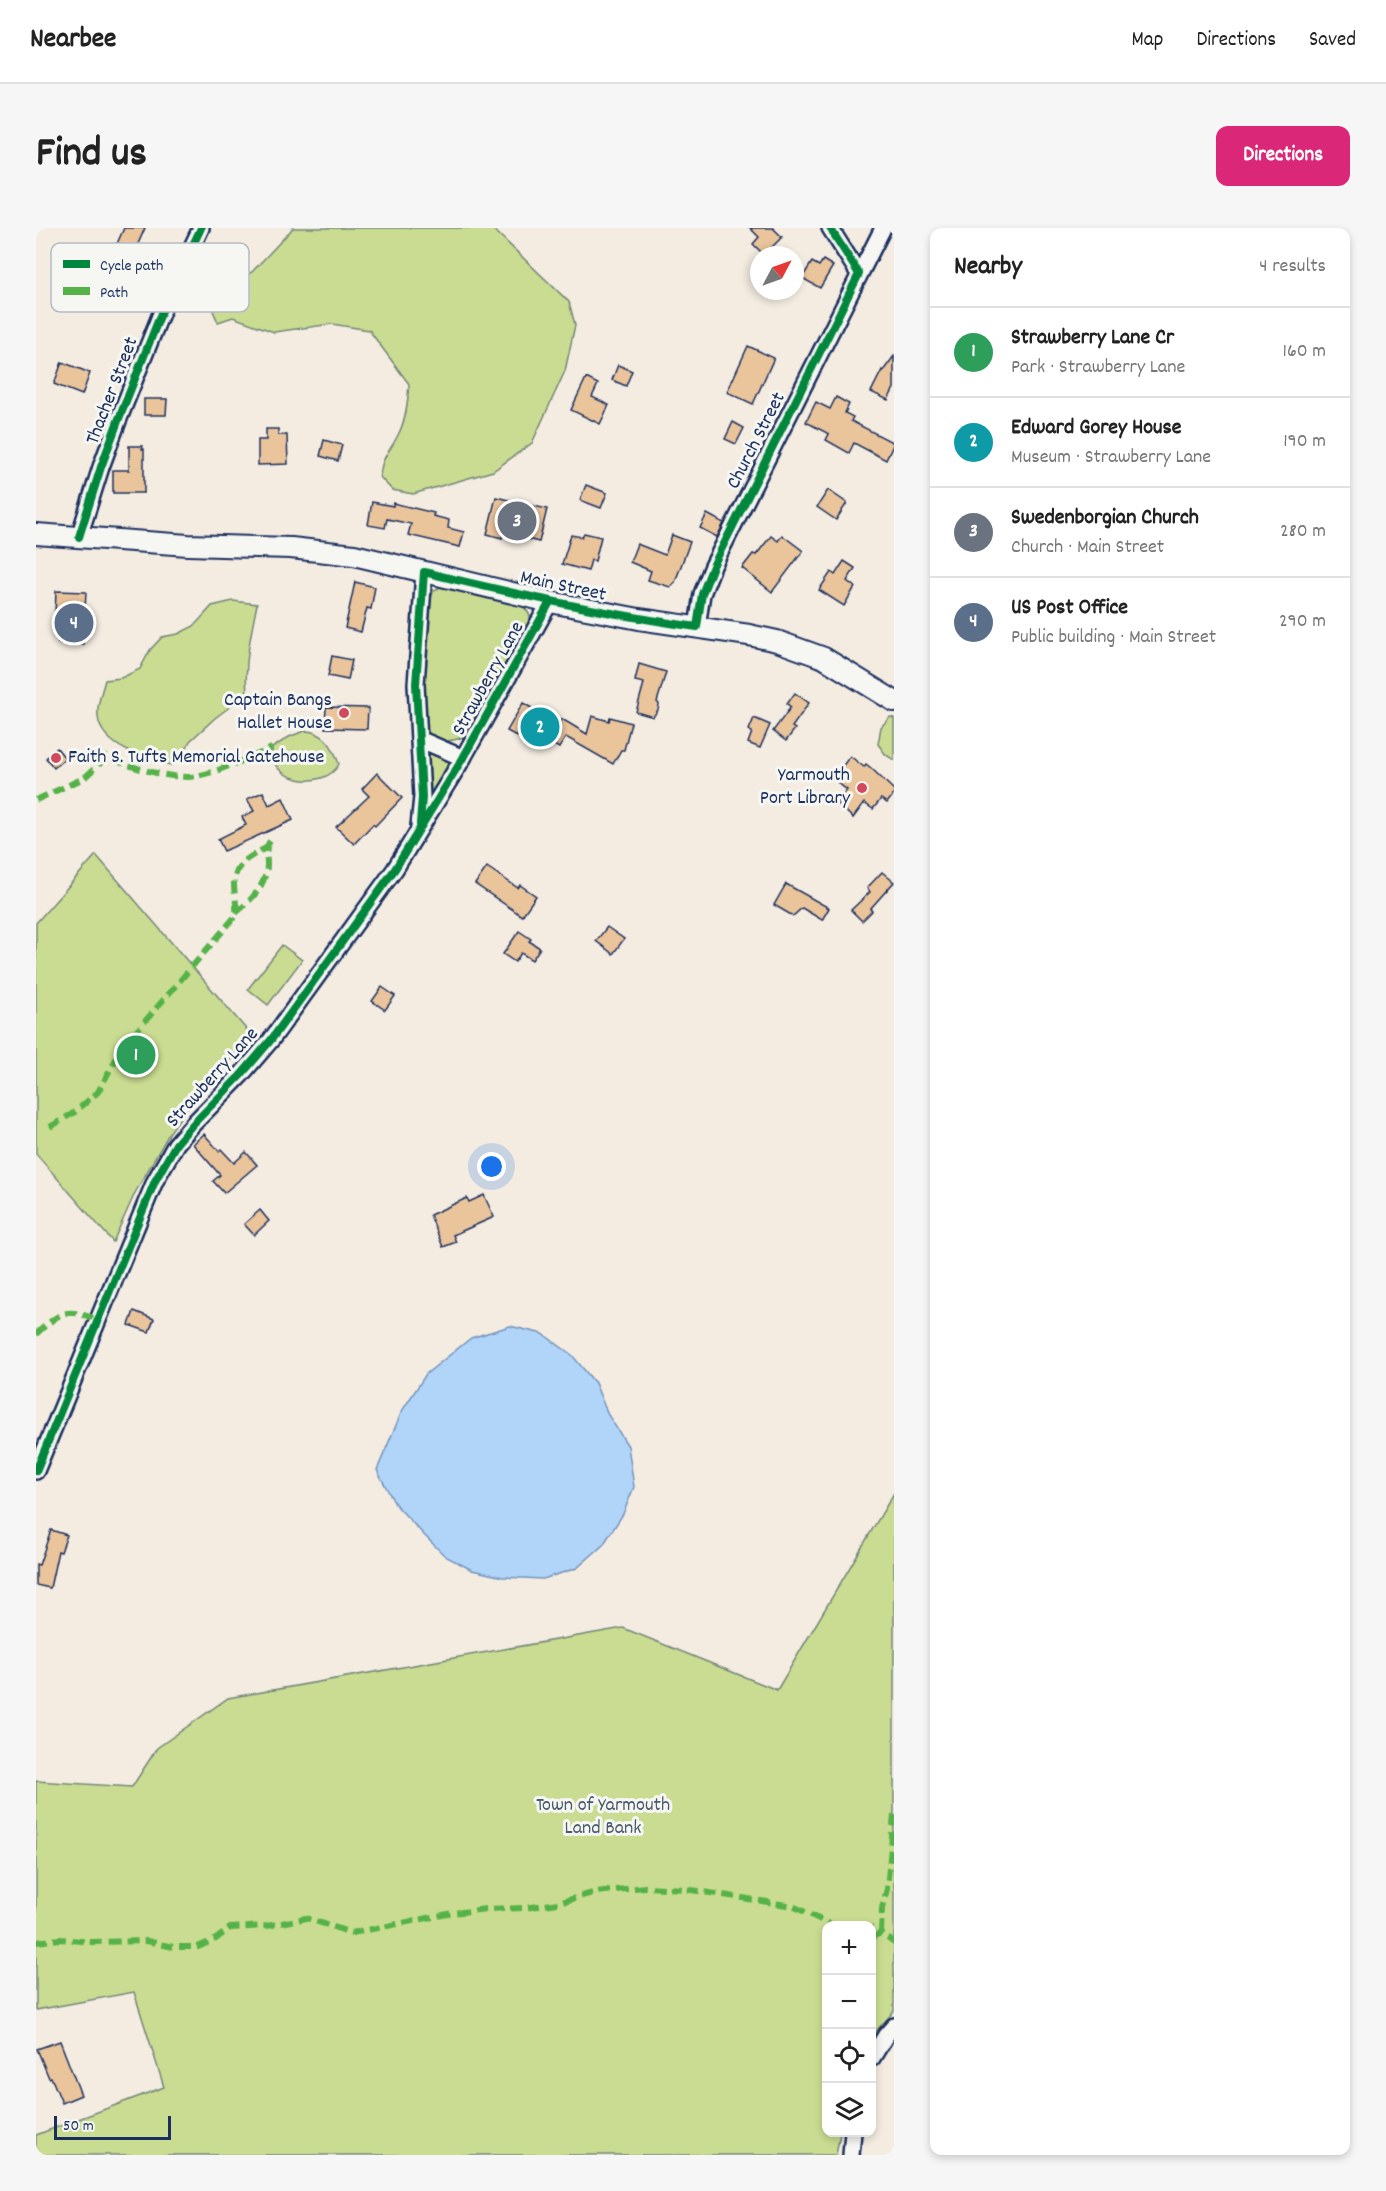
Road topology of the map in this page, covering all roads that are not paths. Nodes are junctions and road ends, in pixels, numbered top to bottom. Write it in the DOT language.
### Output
graph roads {
  1 [pos="201,228"];
  2 [pos="830,228"];
  3 [pos="883,228"];
  4 [pos="194,243"];
  5 [pos="859,274"];
  6 [pos="162,312"];
  7 [pos="36,534"];
  8 [pos="79,537"];
  9 [pos="424,572"];
  10 [pos="550,602"];
  11 [pos="697,627"];
  12 [pos="894,701"];
  13 [pos="419,739"];
  14 [pos="463,758"];
  15 [pos="417,832"];
  16 [pos="36,1471"];
  17 [pos="894,2026"];
  18 [pos="876,2051"];
  19 [pos="853,2137"];
  20 [pos="851,2155"];
  1 -- 4 [label="street, Thacher Street"];
  2 -- 5 [label="street"];
  3 -- 5 [label="street, Church Street"];
  5 -- 11 [label="street, Church Street"];
  6 -- 8 [label="street, Thacher Street"];
  7 -- 8 [label="main road, Main Street"];
  8 -- 9 [label="main road, Main Street"];
  9 -- 10 [label="main road, Main Street"];
  9 -- 13 [label="street, Strawberry Lane"];
  10 -- 11 [label="main road, Main Street"];
  10 -- 14 [label="street, Strawberry Lane"];
  11 -- 12 [label="main road, Main Street"];
  13 -- 14 [label="street, Strawberry Lane"];
  13 -- 15 [label="street, Strawberry Lane"];
  14 -- 15 [label="street, Strawberry Lane"];
  15 -- 16 [label="street, Strawberry Lane"];
  17 -- 18 [label="street"];
  19 -- 20 [label="street"];
}
